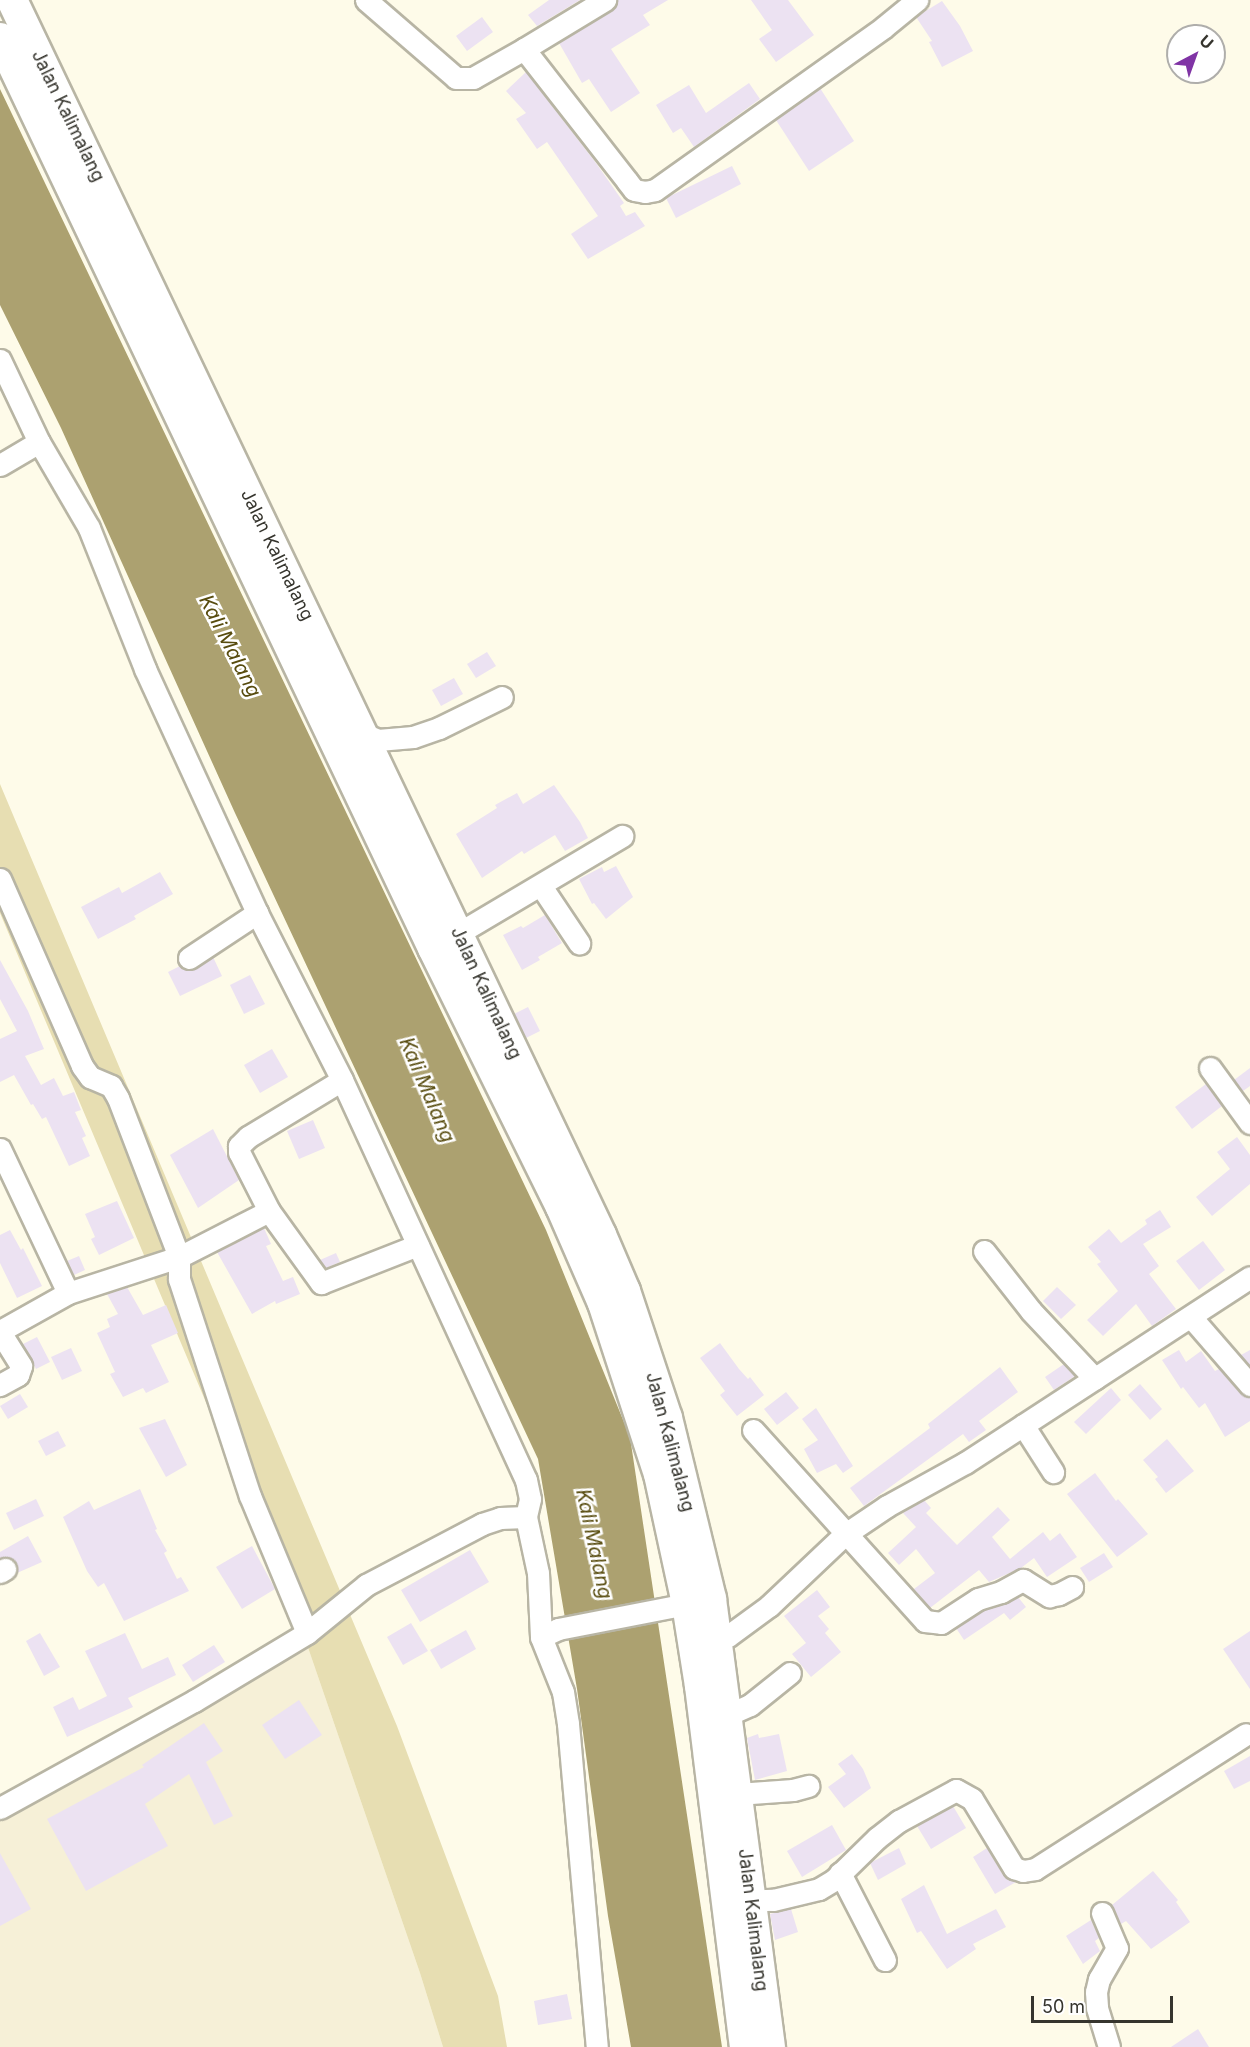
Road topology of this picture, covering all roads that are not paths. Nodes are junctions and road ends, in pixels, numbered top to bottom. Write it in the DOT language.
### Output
graph roads {
  1 [pos="12,0"];
  2 [pos="366,0"];
  3 [pos="605,0"];
  4 [pos="916,0"];
  5 [pos="581,6"];
  6 [pos="0,38"];
  7 [pos="524,49"];
  8 [pos="0,360"];
  9 [pos="39,442"];
  10 [pos="0,465"];
  11 [pos="502,697"];
  12 [pos="349,739"];
  13 [pos="622,836"];
  14 [pos="0,879"];
  15 [pos="541,886"];
  16 [pos="257,913"];
  17 [pos="446,941"];
  18 [pos="579,943"];
  19 [pos="189,958"];
  20 [pos="1210,1068"];
  21 [pos="342,1080"];
  22 [pos="1250,1123"];
  23 [pos="0,1149"];
  24 [pos="269,1211"];
  25 [pos="418,1245"];
  26 [pos="984,1251"];
  27 [pos="179,1257"];
  28 [pos="1250,1277"];
  29 [pos="68,1293"];
  30 [pos="1191,1317"];
  31 [pos="0,1332"];
  32 [pos="1095,1379"];
  33 [pos="0,1385"];
  34 [pos="1250,1385"];
  35 [pos="1023,1425"];
  36 [pos="753,1430"];
  37 [pos="1053,1472"];
  38 [pos="526,1517"];
  39 [pos="844,1535"];
  40 [pos="1072,1587"];
  41 [pos="676,1606"];
  42 [pos="549,1633"];
  43 [pos="307,1634"];
  44 [pos="706,1642"];
  45 [pos="790,1673"];
  46 [pos="716,1720"];
  47 [pos="1249,1735"];
  48 [pos="808,1786"];
  49 [pos="725,1795"];
  50 [pos="0,1808"];
  51 [pos="840,1873"];
  52 [pos="739,1901"];
  53 [pos="1102,1913"];
  54 [pos="885,1960"];
  55 [pos="597,2047"];
  56 [pos="745,2047"];
  57 [pos="770,2047"];
  58 [pos="1109,2047"];
  1 -- 12 [label="main road, Jalan Kalimalang"];
  2 -- 7 [label="street"];
  3 -- 5 [label="street"];
  4 -- 7 [label="street"];
  5 -- 7 [label="street"];
  6 -- 12 [label="main road, Jalan Kalimalang"];
  8 -- 9 [label="street"];
  9 -- 10 [label="street"];
  9 -- 16 [label="street"];
  11 -- 12 [label="street"];
  12 -- 17 [label="main road, Jalan Kalimalang"];
  13 -- 15 [label="street"];
  14 -- 27 [label="street"];
  15 -- 17 [label="street"];
  15 -- 18 [label="street"];
  16 -- 19 [label="street"];
  16 -- 21 [label="street"];
  17 -- 41 [label="main road, Jalan Kalimalang"];
  17 -- 44 [label="main road, Jalan Kalimalang"];
  20 -- 22 [label="street"];
  21 -- 24 [label="street"];
  21 -- 25 [label="street"];
  23 -- 29 [label="street"];
  24 -- 25 [label="street"];
  24 -- 27 [label="street"];
  25 -- 38 [label="street"];
  26 -- 32 [label="street"];
  27 -- 29 [label="street"];
  27 -- 43 [label="street"];
  28 -- 30 [label="street"];
  29 -- 31 [label="street"];
  30 -- 32 [label="street"];
  30 -- 34 [label="street"];
  31 -- 33 [label="street"];
  32 -- 35 [label="street"];
  35 -- 37 [label="street"];
  35 -- 39 [label="street"];
  36 -- 39 [label="street"];
  38 -- 42 [label="street"];
  38 -- 43 [label="street"];
  39 -- 40 [label="street"];
  39 -- 44 [label="street"];
  41 -- 42 [label="street"];
  41 -- 44 [label="main road, Jalan Kalimalang"];
  42 -- 55 [label="street"];
  43 -- 50 [label="street"];
  44 -- 46 [label="main road, Jalan Kalimalang"];
  45 -- 46 [label="street"];
  46 -- 49 [label="main road, Jalan Kalimalang"];
  47 -- 51 [label="street"];
  48 -- 49 [label="street"];
  49 -- 52 [label="main road, Jalan Kalimalang"];
  51 -- 52 [label="street"];
  51 -- 54 [label="street"];
  52 -- 56 [label="main road, Jalan Kalimalang"];
  52 -- 57 [label="main road, Jalan Kalimalang"];
  53 -- 58 [label="street"];
}
